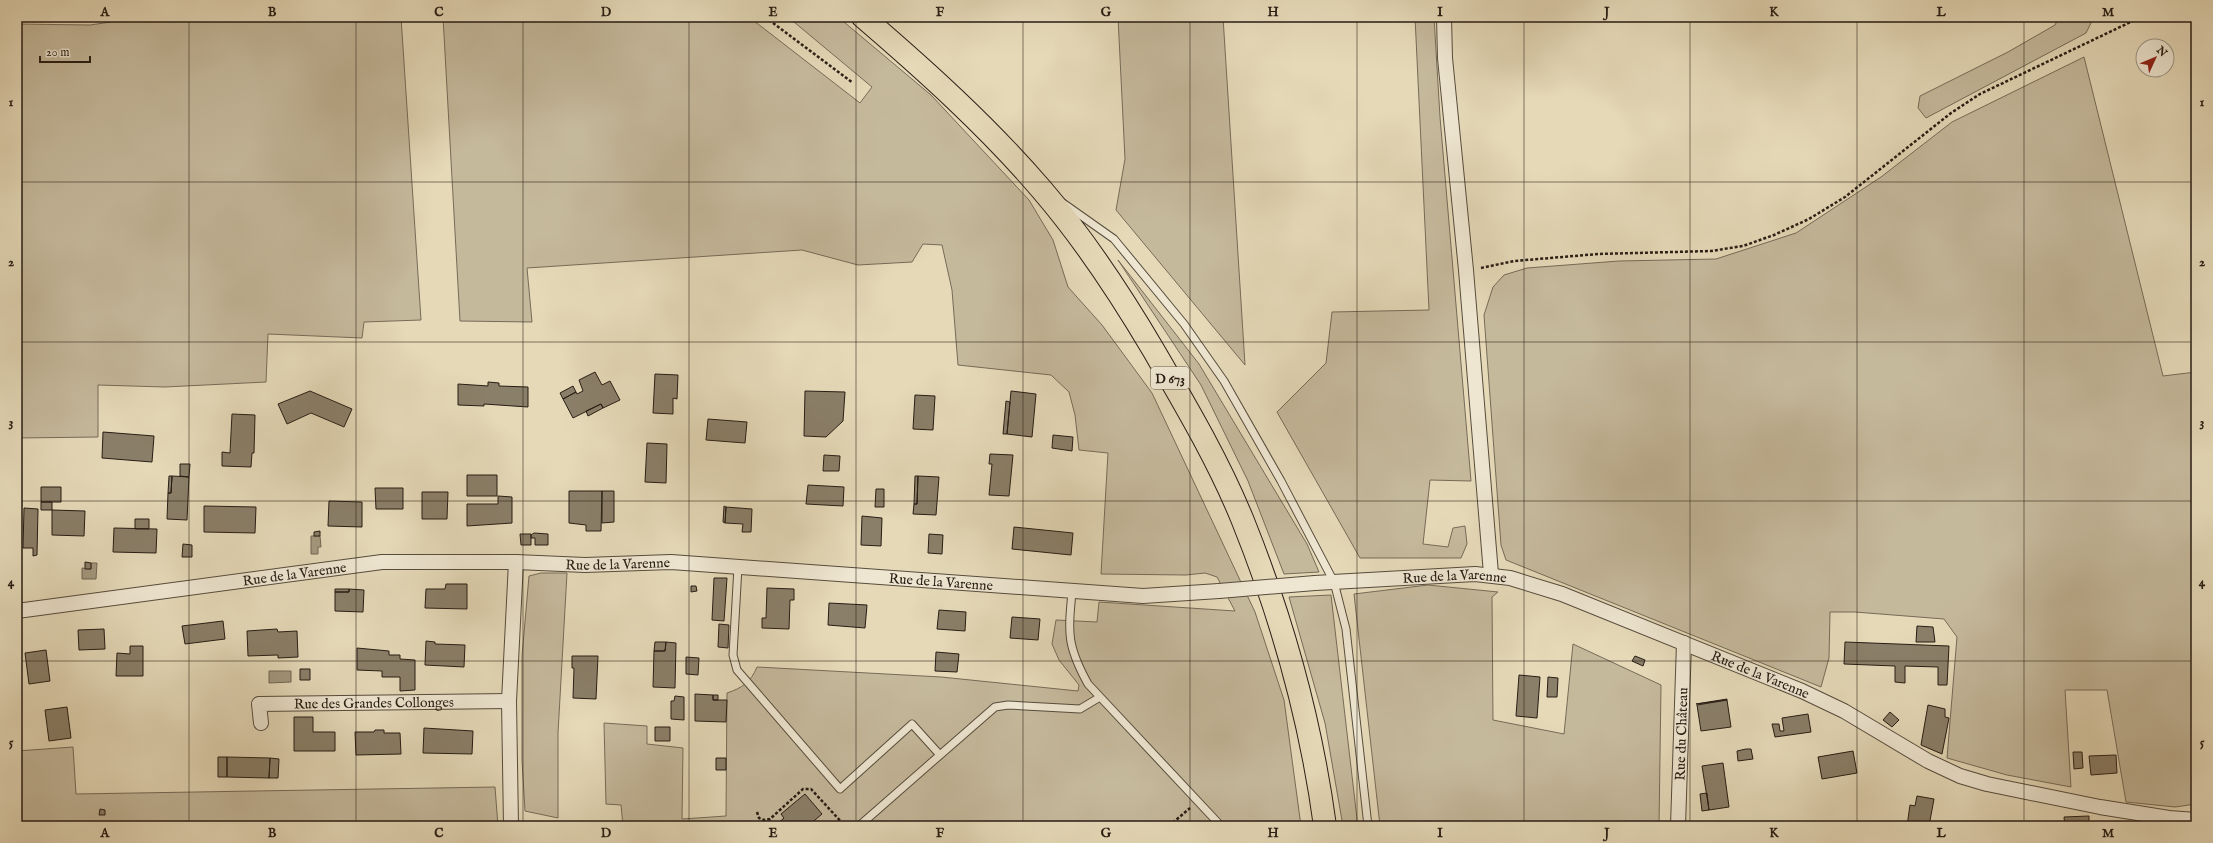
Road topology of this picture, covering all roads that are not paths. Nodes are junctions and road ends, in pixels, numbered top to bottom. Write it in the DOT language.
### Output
graph roads {
  1 [pos="863,17"];
  2 [pos="1444,17"];
  3 [pos="1042,190"];
  4 [pos="516,562"];
  5 [pos="738,567"];
  6 [pos="1491,574"];
  7 [pos="1334,582"];
  8 [pos="1072,592"];
  9 [pos="17,611"];
  10 [pos="1684,643"];
  11 [pos="1100,697"];
  12 [pos="509,701"];
  13 [pos="261,723"];
  14 [pos="940,755"];
  15 [pos="2196,820"];
  16 [pos="511,826"];
  17 [pos="859,826"];
  18 [pos="1221,826"];
  19 [pos="1325,826"];
  20 [pos="1368,826"];
  21 [pos="1678,826"];
  1 -- 3 [label="main road, D 673"];
  2 -- 6 [label="street"];
  3 -- 7 [label="lane"];
  3 -- 19 [label="main road, D 673"];
  4 -- 5 [label="street, Rue de la Varenne"];
  4 -- 9 [label="street, Rue de la Varenne"];
  4 -- 12 [label="street"];
  5 -- 8 [label="street, Rue de la Varenne"];
  5 -- 14 [label="lane"];
  6 -- 7 [label="street, Rue de la Varenne"];
  6 -- 10 [label="street, Rue de la Varenne"];
  7 -- 8 [label="street, Rue de la Varenne, bridge"];
  7 -- 20 [label="lane"];
  8 -- 11 [label="lane"];
  10 -- 15 [label="street, Rue de la Varenne"];
  10 -- 21 [label="street, Rue du Château"];
  11 -- 14 [label="lane"];
  11 -- 18 [label="lane"];
  12 -- 13 [label="street, Rue des Grandes Collonges"];
  12 -- 16 [label="street"];
  14 -- 17 [label="lane"];
}
